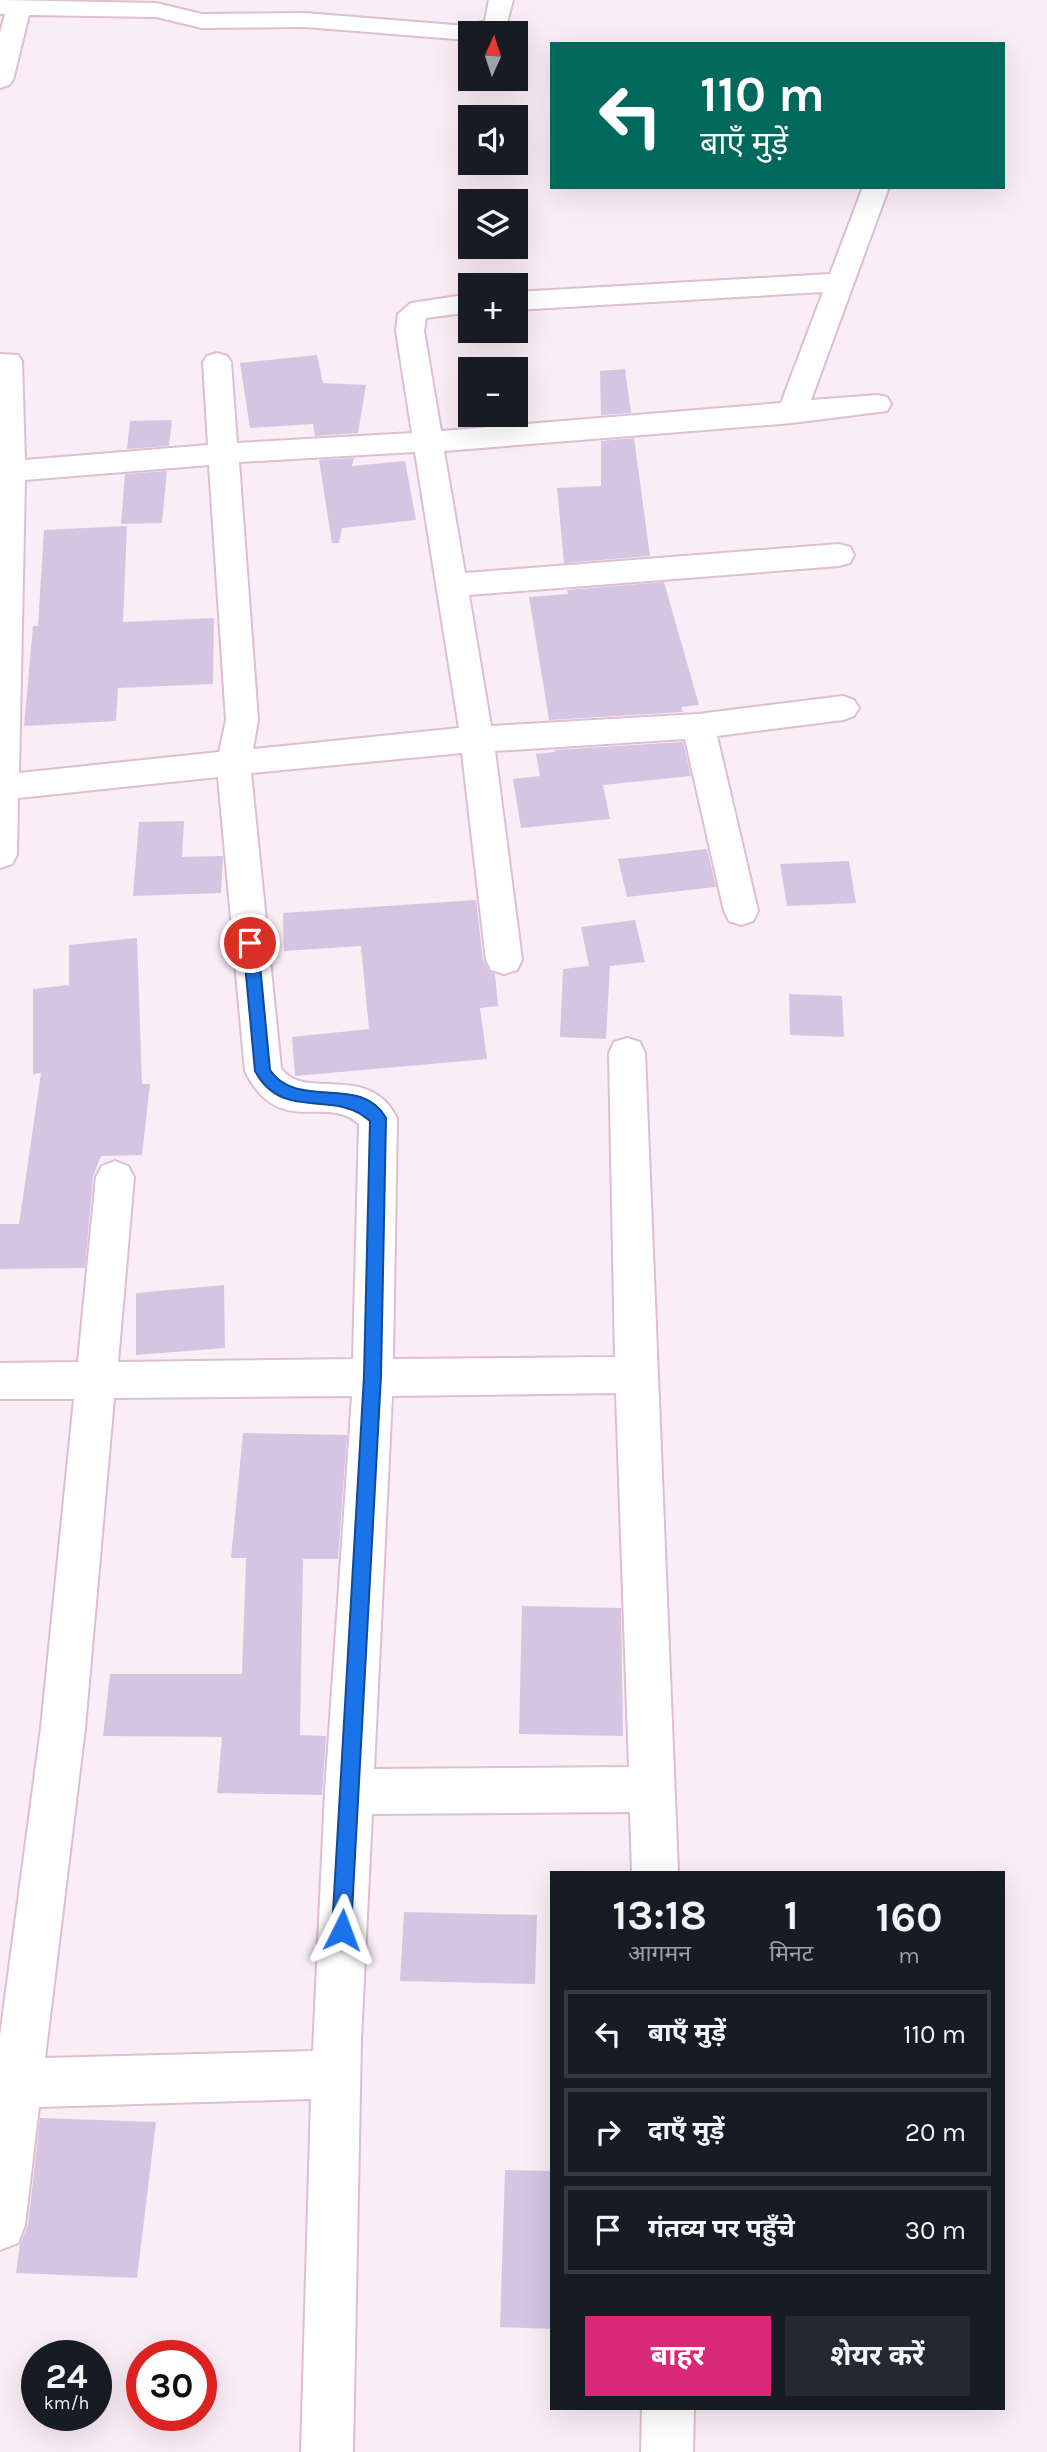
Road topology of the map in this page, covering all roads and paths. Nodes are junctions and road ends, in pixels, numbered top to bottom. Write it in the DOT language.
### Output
graph roads {
  1 [pos="501,0"];
  2 [pos="10,7"];
  3 [pos="310,10"];
  4 [pos="0,80"];
  5 [pos="875,189"];
  6 [pos="841,282"];
  7 [pos="528,300"];
  8 [pos="458,305"];
  9 [pos="8,361"];
  10 [pos="217,362"];
  11 [pos="877,404"];
  12 [pos="792,413"];
  13 [pos="430,442"];
  14 [pos="226,454"];
  15 [pos="5,472"];
  16 [pos="839,555"];
  17 [pos="452,585"];
  18 [pos="844,708"];
  19 [pos="698,726"];
  20 [pos="477,738"];
  21 [pos="233,763"];
  22 [pos="1,787"];
  23 [pos="0,855"];
  24 [pos="741,911"];
  25 [pos="504,960"];
  26 [pos="627,1053"];
  27 [pos="115,1177"];
  28 [pos="636,1375"];
  29 [pos="373,1376"];
  30 [pos="96,1379"];
  31 [pos="0,1381"];
  32 [pos="652,1789"];
  33 [pos="348,1792"];
  34 [pos="655,1871"];
  35 [pos="336,2074"];
  36 [pos="9,2084"];
  37 [pos="0,2225"];
  38 [pos="668,2410"];
  39 [pos="327,2452"];
  40 [pos="667,2452"];
  1 -- 3 [label="street"];
  2 -- 3 [label="street"];
  2 -- 4 [label="street"];
  5 -- 6 [label="street"];
  6 -- 7 [label="street"];
  6 -- 12 [label="street"];
  8 -- 13 [label="street"];
  9 -- 15 [label="street"];
  10 -- 14 [label="street"];
  11 -- 12 [label="street"];
  12 -- 13 [label="street"];
  13 -- 14 [label="street"];
  13 -- 17 [label="street"];
  14 -- 15 [label="street"];
  14 -- 21 [label="street"];
  15 -- 22 [label="street"];
  16 -- 17 [label="street"];
  17 -- 20 [label="street"];
  18 -- 19 [label="street"];
  19 -- 20 [label="street"];
  19 -- 24 [label="street"];
  20 -- 21 [label="street"];
  20 -- 25 [label="street"];
  21 -- 22 [label="street"];
  21 -- 29 [label="street"];
  22 -- 23 [label="street"];
  26 -- 28 [label="street"];
  27 -- 30 [label="street"];
  28 -- 29 [label="street"];
  28 -- 32 [label="street"];
  29 -- 30 [label="street"];
  29 -- 33 [label="street"];
  30 -- 31 [label="street"];
  30 -- 36 [label="street"];
  32 -- 33 [label="street"];
  32 -- 34 [label="street"];
  33 -- 35 [label="street"];
  35 -- 36 [label="street"];
  35 -- 39 [label="street"];
  36 -- 37 [label="street"];
  38 -- 40 [label="street"];
}
